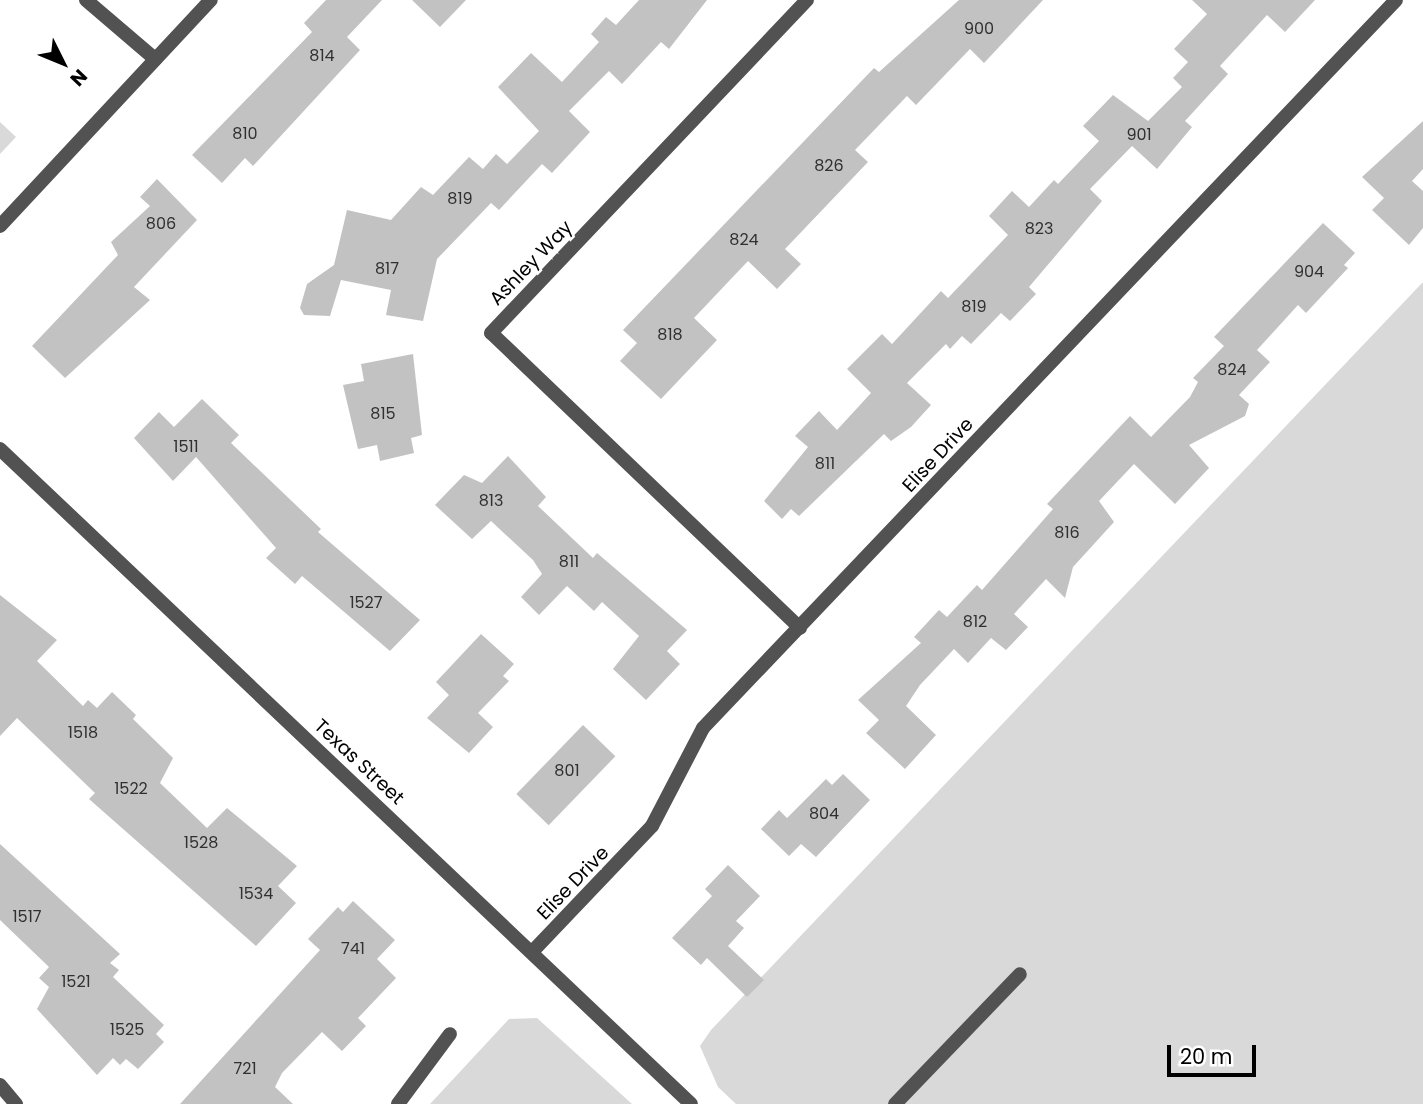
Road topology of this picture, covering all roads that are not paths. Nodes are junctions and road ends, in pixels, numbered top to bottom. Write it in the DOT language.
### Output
graph roads {
  1 [pos="86,0"];
  2 [pos="211,0"];
  3 [pos="807,0"];
  4 [pos="1395,0"];
  5 [pos="155,59"];
  6 [pos="0,226"];
  7 [pos="0,449"];
  8 [pos="800,628"];
  9 [pos="532,952"];
  10 [pos="1020,974"];
  11 [pos="450,1034"];
  12 [pos="0,1085"];
  13 [pos="16,1104"];
  14 [pos="398,1104"];
  15 [pos="691,1104"];
  16 [pos="895,1104"];
  1 -- 5 [label="street"];
  2 -- 5 [label="street"];
  3 -- 8 [label="street, Ashley Way"];
  4 -- 8 [label="street, Elise Drive"];
  5 -- 6 [label="street"];
  7 -- 9 [label="street, Texas Street"];
  8 -- 9 [label="street, Elise Drive"];
  9 -- 15 [label="street, Texas Street"];
  10 -- 16 [label="street"];
  11 -- 14 [label="street"];
  12 -- 13 [label="street"];
}
